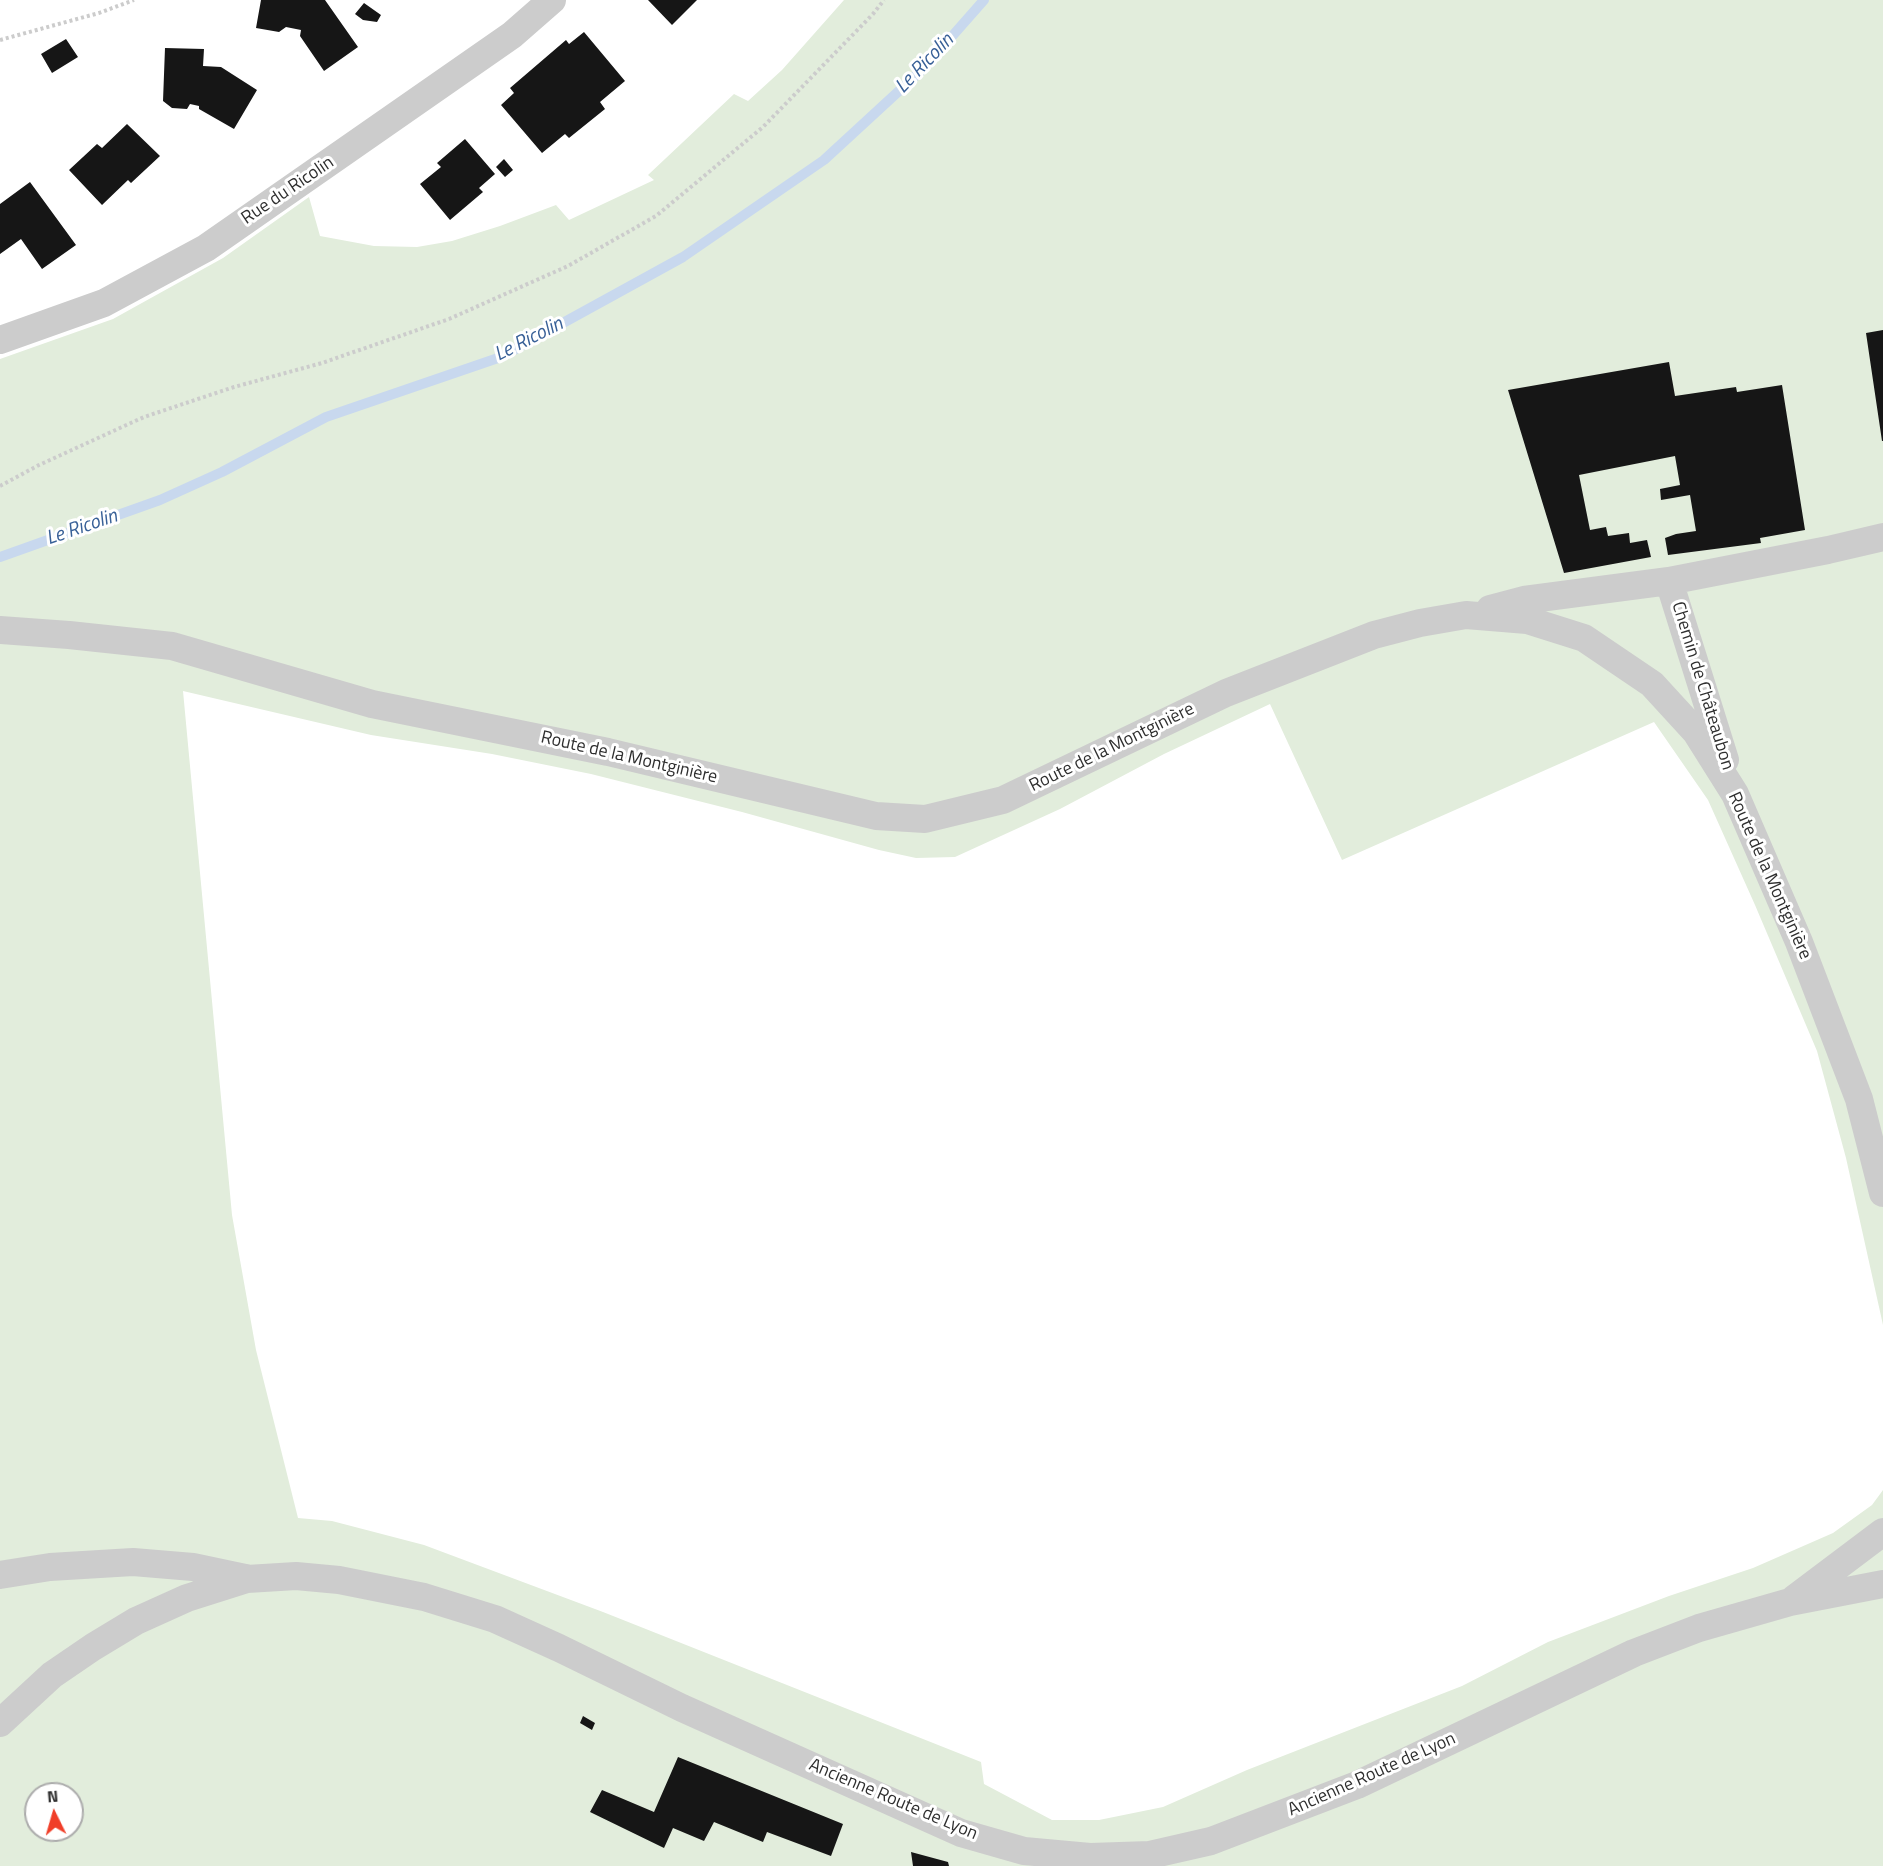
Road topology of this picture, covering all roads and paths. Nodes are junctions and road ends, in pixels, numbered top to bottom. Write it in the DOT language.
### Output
graph roads {
  1 [pos="134,0"];
  2 [pos="552,0"];
  3 [pos="884,0"];
  4 [pos="0,40"];
  5 [pos="0,340"];
  6 [pos="0,486"];
  7 [pos="1883,537"];
  8 [pos="1669,581"];
  9 [pos="1466,615"];
  10 [pos="0,630"];
  11 [pos="1736,794"];
  12 [pos="1883,1193"];
  13 [pos="1883,1532"];
  14 [pos="0,1575"];
  15 [pos="247,1579"];
  16 [pos="1883,1584"];
  17 [pos="1791,1602"];
  18 [pos="0,1723"];
  1 -- 4 [label="path"];
  2 -- 5 [label="street, Rue du Ricolin"];
  3 -- 6 [label="path"];
  7 -- 8 [label="street, Chemin de Châteaubon"];
  8 -- 9 [label="street"];
  8 -- 11 [label="street, Chemin de Châteaubon"];
  9 -- 10 [label="street, Route de la Montginière"];
  9 -- 11 [label="street, Route de la Montginière"];
  11 -- 12 [label="street, Route de la Montginière"];
  13 -- 17 [label="street"];
  14 -- 15 [label="street"];
  15 -- 17 [label="street, Ancienne Route de Lyon"];
  15 -- 18 [label="street, Ancienne Route de Lyon"];
  16 -- 17 [label="street, Ancienne Route de Lyon"];
}
